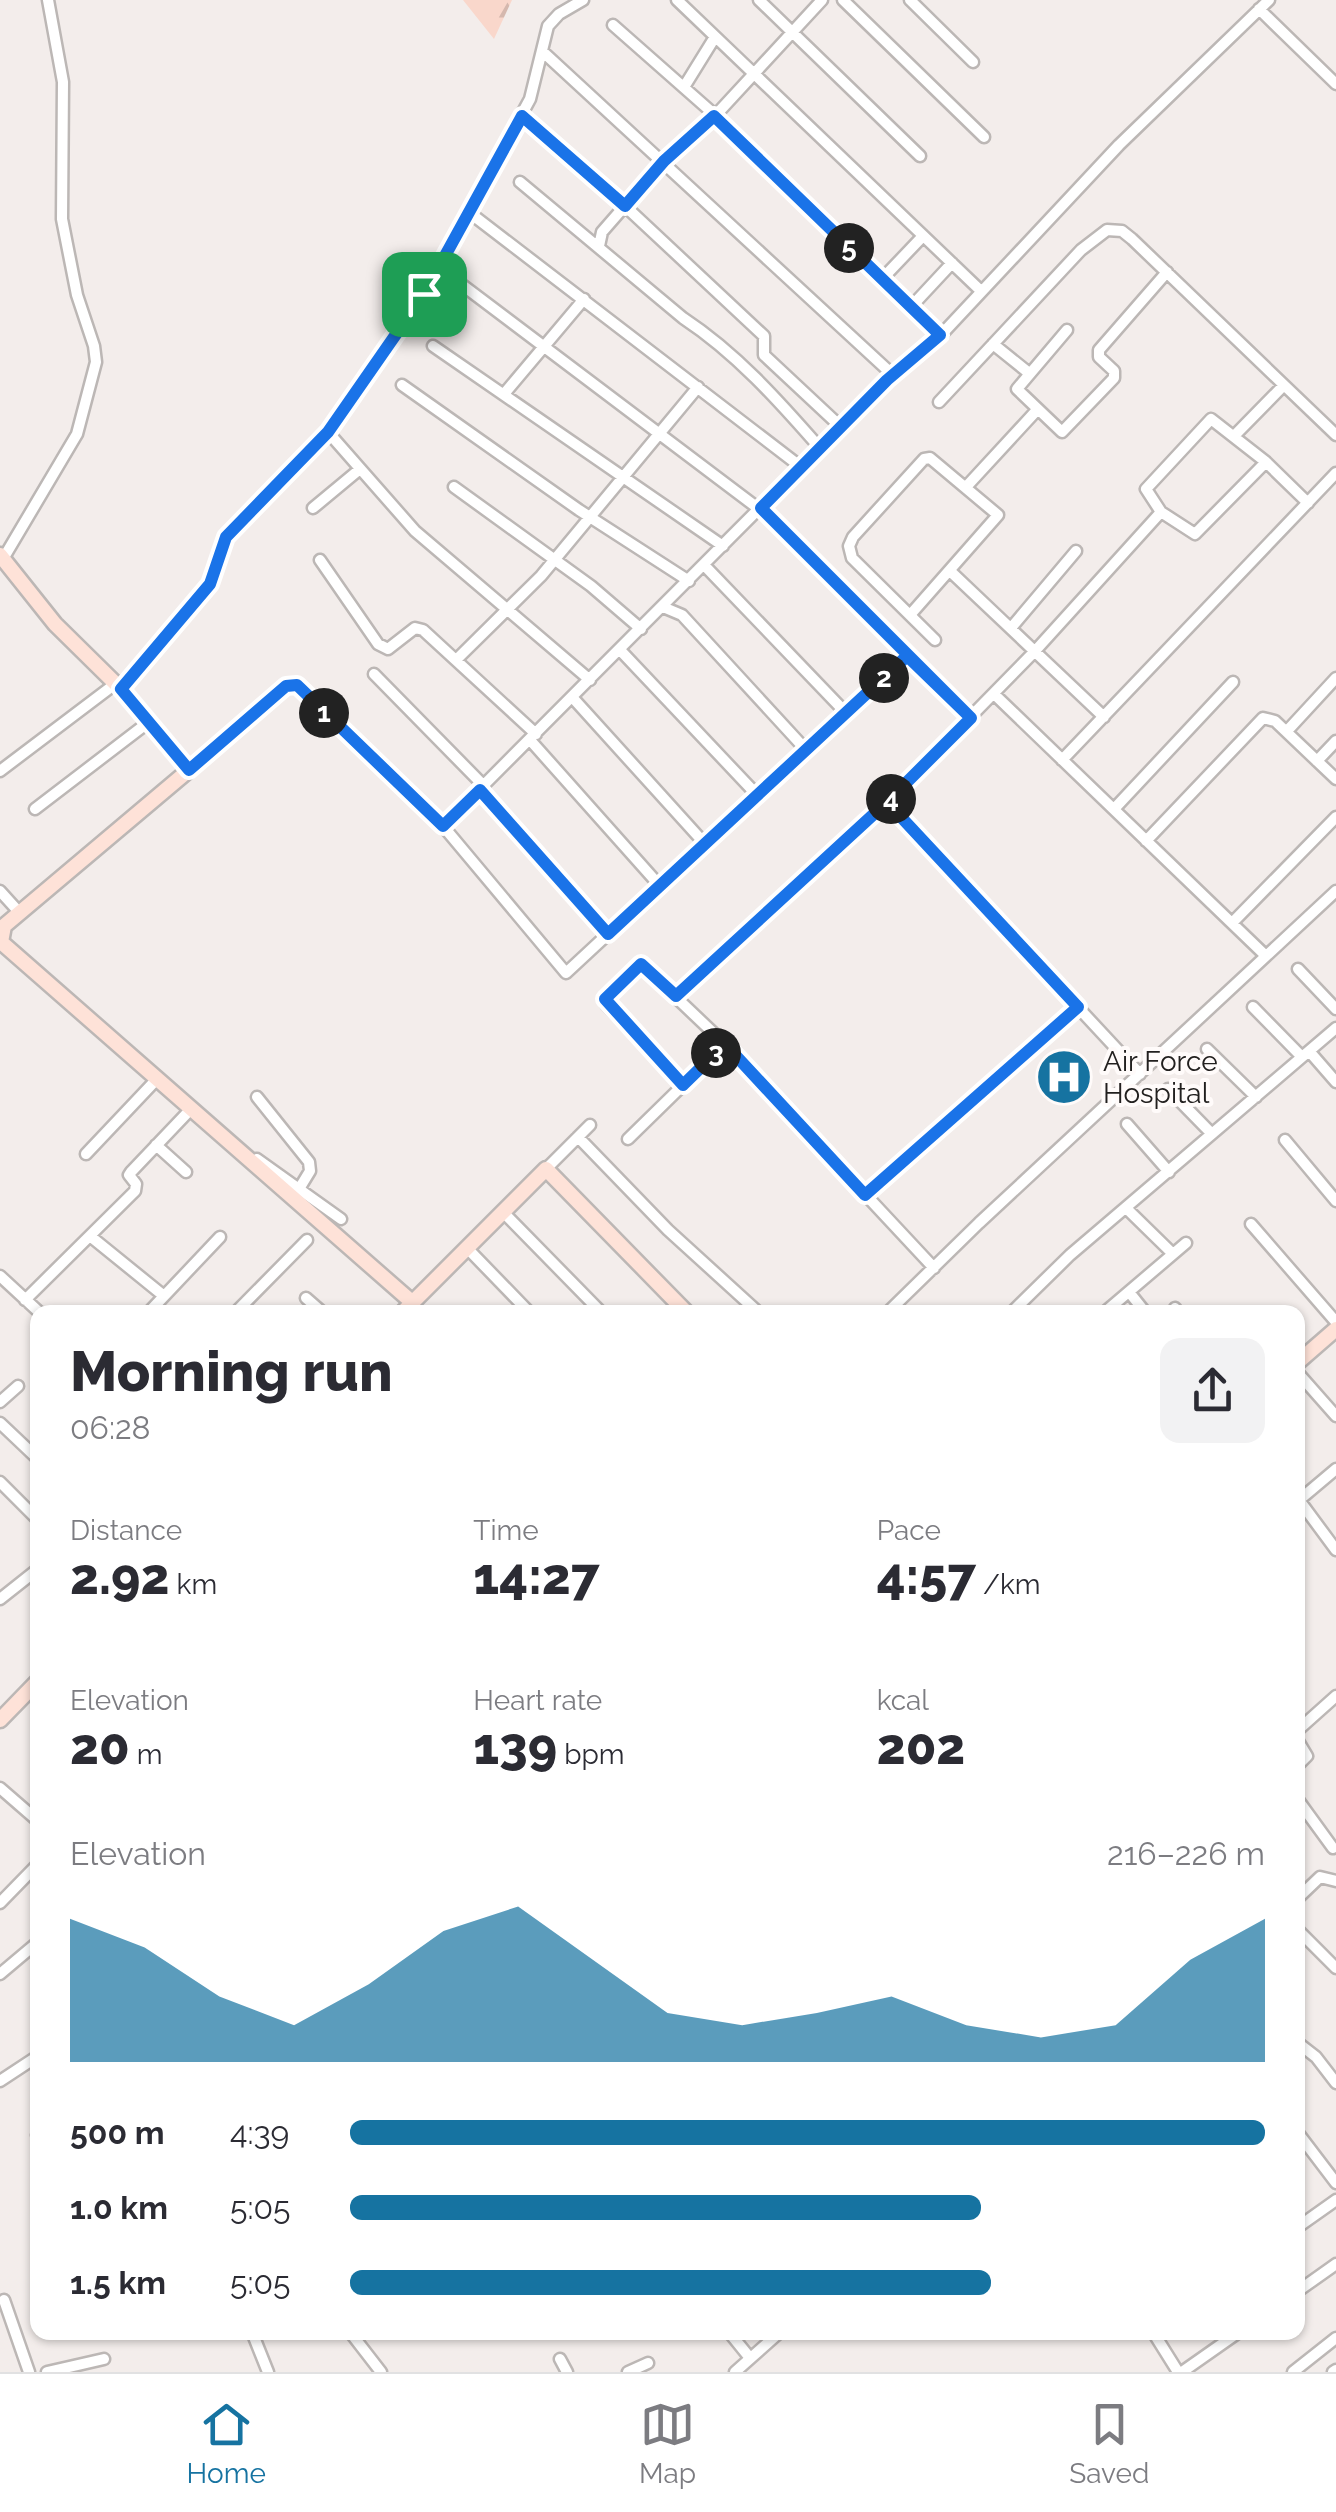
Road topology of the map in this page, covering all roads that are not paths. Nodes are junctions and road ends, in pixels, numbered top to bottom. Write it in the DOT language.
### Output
graph roads {
  1 [pos="48,0"];
  2 [pos="584,0"];
  3 [pos="677,0"];
  4 [pos="759,0"];
  5 [pos="822,0"];
  6 [pos="844,0"];
  7 [pos="910,0"];
  8 [pos="1269,0"];
  9 [pos="1259,10"];
  10 [pos="613,25"];
  11 [pos="792,32"];
  12 [pos="715,38"];
  13 [pos="542,50"];
  14 [pos="974,62"];
  15 [pos="752,74"];
  16 [pos="1336,84"];
  17 [pos="684,86"];
  18 [pos="522,116"];
  19 [pos="714,116"];
  20 [pos="984,138"];
  21 [pos="920,156"];
  22 [pos="664,161"];
  23 [pos="520,182"];
  24 [pos="625,206"];
  25 [pos="470,213"];
  26 [pos="923,236"];
  27 [pos="598,246"];
  28 [pos="952,263"];
  29 [pos="1167,272"];
  30 [pos="882,279"];
  31 [pos="458,282"];
  32 [pos="981,291"];
  33 [pos="584,299"];
  34 [pos="911,307"];
  35 [pos="1067,330"];
  36 [pos="940,335"];
  37 [pos="993,344"];
  38 [pos="433,346"];
  39 [pos="544,346"];
  40 [pos="1030,373"];
  41 [pos="893,375"];
  42 [pos="402,385"];
  43 [pos="1284,385"];
  44 [pos="698,386"];
  45 [pos="504,394"];
  46 [pos="938,402"];
  47 [pos="1037,410"];
  48 [pos="841,427"];
  49 [pos="328,432"];
  50 [pos="659,433"];
  51 [pos="1336,435"];
  52 [pos="1234,436"];
  53 [pos="820,448"];
  54 [pos="1266,462"];
  55 [pos="802,467"];
  56 [pos="360,468"];
  57 [pos="1336,474"];
  58 [pos="622,479"];
  59 [pos="454,487"];
  60 [pos="966,487"];
  61 [pos="1308,502"];
  62 [pos="313,508"];
  63 [pos="760,509"];
  64 [pos="1162,512"];
  65 [pos="591,518"];
  66 [pos="723,546"];
  67 [pos="1076,550"];
  68 [pos="2,557"];
  69 [pos="320,560"];
  70 [pos="554,560"];
  71 [pos="704,565"];
  72 [pos="950,572"];
  73 [pos="689,580"];
  74 [pos="663,607"];
  75 [pos="506,609"];
  76 [pos="910,616"];
  77 [pos="1010,628"];
  78 [pos="641,629"];
  79 [pos="935,640"];
  80 [pos="620,650"];
  81 [pos="1035,651"];
  82 [pos="907,656"];
  83 [pos="458,659"];
  84 [pos="374,674"];
  85 [pos="1336,678"];
  86 [pos="590,680"];
  87 [pos="1232,682"];
  88 [pos="118,686"];
  89 [pos="994,694"];
  90 [pos="572,697"];
  91 [pos="847,714"];
  92 [pos="1104,717"];
  93 [pos="971,718"];
  94 [pos="150,721"];
  95 [pos="1287,732"];
  96 [pos="533,737"];
  97 [pos="1336,742"];
  98 [pos="807,752"];
  99 [pos="1062,760"];
  100 [pos="1318,761"];
  101 [pos="189,770"];
  102 [pos="0,771"];
  103 [pos="1336,778"];
  104 [pos="482,788"];
  105 [pos="758,796"];
  106 [pos="887,802"];
  107 [pos="35,809"];
  108 [pos="1114,810"];
  109 [pos="1336,818"];
  110 [pos="443,826"];
  111 [pos="1146,841"];
  112 [pos="706,845"];
  113 [pos="660,886"];
  114 [pos="0,891"];
  115 [pos="1336,891"];
  116 [pos="20,912"];
  117 [pos="1232,924"];
  118 [pos="608,934"];
  119 [pos="1,943"];
  120 [pos="1266,956"];
  121 [pos="1298,969"];
  122 [pos="676,996"];
  123 [pos="1078,1007"];
  124 [pos="1254,1007"];
  125 [pos="1336,1009"];
  126 [pos="1336,1028"];
  127 [pos="725,1044"];
  128 [pos="1207,1049"];
  129 [pos="1306,1054"];
  130 [pos="1140,1074"];
  131 [pos="156,1080"];
  132 [pos="1336,1082"];
  133 [pos="683,1085"];
  134 [pos="1168,1088"];
  135 [pos="1256,1096"];
  136 [pos="257,1097"];
  137 [pos="190,1110"];
  138 [pos="590,1124"];
  139 [pos="1127,1124"];
  140 [pos="1212,1134"];
  141 [pos="578,1137"];
  142 [pos="628,1139"];
  143 [pos="1284,1140"];
  144 [pos="156,1145"];
  145 [pos="244,1150"];
  146 [pos="86,1154"];
  147 [pos="546,1168"];
  148 [pos="186,1172"];
  149 [pos="1169,1172"];
  150 [pos="299,1189"];
  151 [pos="865,1195"];
  152 [pos="1336,1201"];
  153 [pos="1126,1208"];
  154 [pos="503,1212"];
  155 [pos="341,1219"];
  156 [pos="1251,1224"];
  157 [pos="90,1236"];
  158 [pos="220,1237"];
  159 [pos="307,1240"];
  160 [pos="1186,1244"];
  161 [pos="468,1249"];
  162 [pos="1173,1254"];
  163 [pos="934,1268"];
  164 [pos="0,1276"];
  165 [pos="1129,1292"];
  166 [pos="164,1296"];
  167 [pos="306,1298"];
  168 [pos="25,1300"];
  169 [pos="31,1305"];
  170 [pos="155,1305"];
  171 [pos="243,1305"];
  172 [pos="314,1305"];
  173 [pos="409,1305"];
  174 [pos="417,1305"];
  175 [pos="522,1305"];
  176 [pos="594,1305"];
  177 [pos="679,1305"];
  178 [pos="750,1305"];
  179 [pos="895,1305"];
  180 [pos="1019,1305"];
  181 [pos="1113,1305"];
  182 [pos="1140,1305"];
  183 [pos="1336,1326"];
  184 [pos="1305,1355"];
  185 [pos="1305,1381"];
  186 [pos="18,1386"];
  187 [pos="0,1402"];
  188 [pos="1336,1416"];
  189 [pos="0,1422"];
  190 [pos="30,1451"];
  191 [pos="1336,1469"];
  192 [pos="0,1482"];
  193 [pos="1305,1495"];
  194 [pos="1305,1510"];
  195 [pos="30,1511"];
  196 [pos="1336,1550"];
  197 [pos="30,1576"];
  198 [pos="0,1599"];
  199 [pos="30,1688"];
  200 [pos="1336,1696"];
  201 [pos="1,1717"];
  202 [pos="1305,1724"];
  203 [pos="0,1788"];
  204 [pos="1305,1810"];
  205 [pos="30,1815"];
  206 [pos="1333,1848"];
  207 [pos="30,1872"];
  208 [pos="1336,1881"];
  209 [pos="1305,1891"];
  210 [pos="0,1903"];
  211 [pos="1305,1937"];
  212 [pos="30,1949"];
  213 [pos="1336,1968"];
  214 [pos="0,1974"];
  215 [pos="1305,2053"];
  216 [pos="30,2061"];
  217 [pos="0,2081"];
  218 [pos="1336,2083"];
  219 [pos="1305,2144"];
  220 [pos="1336,2183"];
  221 [pos="1336,2200"];
  222 [pos="1305,2222"];
  223 [pos="1336,2264"];
  224 [pos="1305,2286"];
  225 [pos="4,2300"];
  226 [pos="1336,2338"];
  227 [pos="255,2340"];
  228 [pos="356,2340"];
  229 [pos="735,2340"];
  230 [pos="771,2340"];
  231 [pos="1158,2340"];
  232 [pos="1227,2340"];
  233 [pos="750,2358"];
  234 [pos="104,2359"];
  235 [pos="560,2359"];
  236 [pos="648,2363"];
  237 [pos="28,2372"];
  238 [pos="46,2372"];
  239 [pos="268,2372"];
  240 [pos="380,2372"];
  241 [pos="568,2372"];
  242 [pos="628,2372"];
  243 [pos="735,2372"];
  244 [pos="1180,2372"];
  245 [pos="1293,2372"];
  1 -- 68 [label="street"];
  2 -- 13 [label="street"];
  3 -- 12 [label="street"];
  4 -- 11 [label="street"];
  5 -- 11 [label="street"];
  6 -- 20 [label="street"];
  7 -- 14 [label="street"];
  8 -- 9 [label="street"];
  9 -- 16 [label="street"];
  9 -- 32 [label="street"];
  10 -- 17 [label="street"];
  11 -- 15 [label="street"];
  11 -- 21 [label="street"];
  12 -- 15 [label="street"];
  12 -- 17 [label="street"];
  13 -- 18 [label="street"];
  13 -- 22 [label="street"];
  15 -- 19 [label="street"];
  15 -- 26 [label="street"];
  17 -- 19 [label="street"];
  18 -- 24 [label="street"];
  18 -- 25 [label="street"];
  19 -- 22 [label="street"];
  19 -- 30 [label="street"];
  22 -- 24 [label="street"];
  22 -- 41 [label="street"];
  23 -- 27 [label="street"];
  24 -- 27 [label="street"];
  24 -- 48 [label="street"];
  25 -- 33 [label="street"];
  25 -- 49 [label="street"];
  26 -- 28 [label="street"];
  26 -- 30 [label="street"];
  27 -- 53 [label="street"];
  28 -- 32 [label="street"];
  28 -- 34 [label="street"];
  29 -- 37 [label="street"];
  29 -- 43 [label="street"];
  29 -- 47 [label="street"];
  30 -- 34 [label="street"];
  31 -- 39 [label="street"];
  32 -- 36 [label="street"];
  33 -- 39 [label="street"];
  33 -- 44 [label="street"];
  34 -- 36 [label="street"];
  35 -- 40 [label="street"];
  36 -- 41 [label="street"];
  37 -- 40 [label="street"];
  37 -- 46 [label="street"];
  38 -- 45 [label="street"];
  39 -- 45 [label="street"];
  39 -- 50 [label="street"];
  40 -- 47 [label="street"];
  41 -- 48 [label="street"];
  42 -- 65 [label="street"];
  43 -- 51 [label="street"];
  43 -- 52 [label="street"];
  44 -- 50 [label="street"];
  44 -- 55 [label="street"];
  45 -- 58 [label="street"];
  47 -- 60 [label="street"];
  48 -- 53 [label="street"];
  49 -- 56 [label="street"];
  49 -- 88 [label="street"];
  50 -- 58 [label="street"];
  50 -- 63 [label="street"];
  52 -- 54 [label="street"];
  52 -- 64 [label="street"];
  53 -- 55 [label="street"];
  54 -- 61 [label="street"];
  54 -- 64 [label="street"];
  55 -- 63 [label="street"];
  56 -- 62 [label="street"];
  56 -- 75 [label="street"];
  57 -- 61 [label="street"];
  58 -- 65 [label="street"];
  58 -- 66 [label="street"];
  59 -- 70 [label="street"];
  60 -- 72 [label="street"];
  60 -- 76 [label="street"];
  61 -- 92 [label="street"];
  63 -- 66 [label="street"];
  63 -- 82 [label="street"];
  64 -- 81 [label="street"];
  65 -- 70 [label="street"];
  65 -- 73 [label="street"];
  66 -- 71 [label="street"];
  67 -- 77 [label="street"];
  68 -- 88 [label="street"];
  69 -- 83 [label="street"];
  70 -- 75 [label="street"];
  70 -- 78 [label="street"];
  71 -- 73 [label="street"];
  71 -- 91 [label="street"];
  72 -- 76 [label="street"];
  72 -- 77 [label="street"];
  73 -- 74 [label="street"];
  74 -- 78 [label="street"];
  74 -- 98 [label="street"];
  75 -- 83 [label="street"];
  75 -- 86 [label="street"];
  76 -- 79 [label="street"];
  77 -- 81 [label="street"];
  78 -- 80 [label="street"];
  80 -- 86 [label="street"];
  80 -- 105 [label="street"];
  81 -- 89 [label="street"];
  81 -- 92 [label="street"];
  82 -- 91 [label="street"];
  82 -- 93 [label="street"];
  83 -- 96 [label="street"];
  84 -- 104 [label="street"];
  85 -- 95 [label="street"];
  86 -- 90 [label="street"];
  87 -- 108 [label="street"];
  88 -- 94 [label="street"];
  88 -- 102 [label="street"];
  89 -- 93 [label="street"];
  89 -- 99 [label="street"];
  90 -- 96 [label="street"];
  90 -- 112 [label="street"];
  91 -- 98 [label="street"];
  92 -- 99 [label="street"];
  93 -- 106 [label="street"];
  94 -- 101 [label="street"];
  94 -- 107 [label="street"];
  95 -- 100 [label="street"];
  95 -- 111 [label="street"];
  96 -- 104 [label="street"];
  96 -- 113 [label="street"];
  97 -- 100 [label="street"];
  98 -- 105 [label="street"];
  99 -- 108 [label="street"];
  100 -- 103 [label="street"];
  101 -- 110 [label="street"];
  101 -- 116 [label="street"];
  104 -- 110 [label="street"];
  104 -- 118 [label="street"];
  105 -- 112 [label="street"];
  106 -- 122 [label="street"];
  106 -- 123 [label="street"];
  108 -- 111 [label="street"];
  109 -- 117 [label="street"];
  110 -- 118 [label="street"];
  111 -- 117 [label="street"];
  112 -- 113 [label="street"];
  113 -- 118 [label="street"];
  114 -- 116 [label="street"];
  115 -- 120 [label="street"];
  116 -- 119 [label="street"];
  117 -- 120 [label="street"];
  119 -- 131 [label="street"];
  120 -- 130 [label="street"];
  121 -- 125 [label="street"];
  122 -- 127 [label="street"];
  122 -- 133 [label="street"];
  123 -- 130 [label="street"];
  123 -- 151 [label="street"];
  124 -- 129 [label="street"];
  126 -- 129 [label="street"];
  127 -- 133 [label="street"];
  127 -- 151 [label="street"];
  128 -- 135 [label="street"];
  129 -- 132 [label="street"];
  129 -- 135 [label="street"];
  130 -- 163 [label="street"];
  131 -- 137 [label="street"];
  131 -- 146 [label="street"];
  133 -- 142 [label="street"];
  134 -- 140 [label="street"];
  135 -- 140 [label="street"];
  136 -- 150 [label="street"];
  137 -- 144 [label="street"];
  137 -- 173 [label="street"];
  138 -- 141 [label="street"];
  139 -- 149 [label="street"];
  140 -- 149 [label="street"];
  141 -- 147 [label="street"];
  141 -- 178 [label="street"];
  143 -- 152 [label="street"];
  144 -- 148 [label="street"];
  144 -- 157 [label="street"];
  145 -- 150 [label="street"];
  147 -- 154 [label="street"];
  147 -- 177 [label="street"];
  149 -- 153 [label="street"];
  150 -- 155 [label="street"];
  151 -- 163 [label="street"];
  153 -- 162 [label="street"];
  153 -- 180 [label="street"];
  154 -- 161 [label="street"];
  154 -- 176 [label="street"];
  156 -- 183 [label="street"];
  157 -- 166 [label="street"];
  157 -- 168 [label="street"];
  158 -- 166 [label="street"];
  159 -- 171 [label="street"];
  160 -- 162 [label="street"];
  161 -- 174 [label="street"];
  161 -- 175 [label="street"];
  162 -- 165 [label="street"];
  163 -- 179 [label="street"];
  164 -- 168 [label="street"];
  165 -- 181 [label="street"];
  165 -- 182 [label="street"];
  166 -- 170 [label="street"];
  167 -- 172 [label="street"];
  168 -- 169 [label="street"];
  183 -- 184 [label="street"];
  185 -- 188 [label="street"];
  186 -- 187 [label="street"];
  189 -- 190 [label="street"];
  191 -- 193 [label="street"];
  192 -- 195 [label="street"];
  194 -- 196 [label="street"];
  197 -- 198 [label="street"];
  199 -- 201 [label="street"];
  200 -- 202 [label="street"];
  203 -- 205 [label="street"];
  204 -- 206 [label="street"];
  207 -- 210 [label="street"];
  208 -- 209 [label="street"];
  211 -- 213 [label="street"];
  212 -- 214 [label="street"];
  215 -- 218 [label="street"];
  216 -- 217 [label="street"];
  219 -- 220 [label="street"];
  221 -- 222 [label="street"];
  223 -- 224 [label="street"];
  225 -- 237 [label="street"];
  226 -- 245 [label="street"];
  227 -- 239 [label="street"];
  228 -- 240 [label="street"];
  229 -- 233 [label="street"];
  230 -- 233 [label="street"];
  231 -- 244 [label="street"];
  232 -- 244 [label="street"];
  233 -- 243 [label="street"];
  234 -- 238 [label="street"];
  235 -- 241 [label="street"];
  236 -- 242 [label="street"];
}
